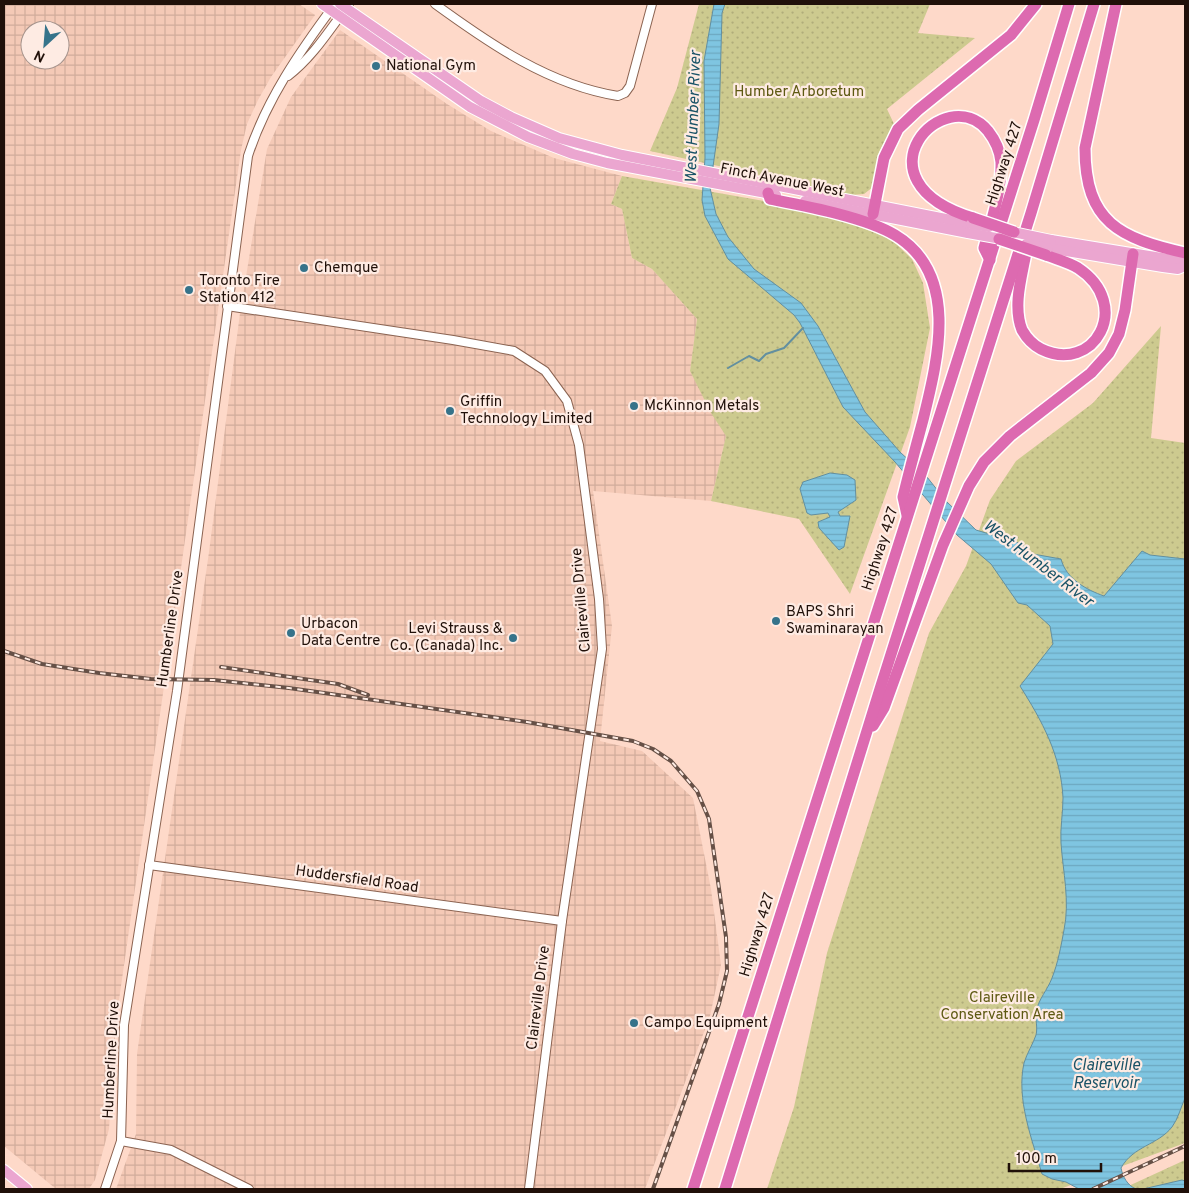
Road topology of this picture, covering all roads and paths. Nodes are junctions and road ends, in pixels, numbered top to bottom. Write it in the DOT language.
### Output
graph roads {
  1 [pos="434,4"];
  2 [pos="652,4"];
  3 [pos="1036,4"];
  4 [pos="1069,4"];
  5 [pos="1094,4"];
  6 [pos="1116,4"];
  7 [pos="345,5"];
  8 [pos="329,6"];
  9 [pos="340,17"];
  10 [pos="286,78"];
  11 [pos="682,172"];
  12 [pos="735,182"];
  13 [pos="768,193"];
  14 [pos="873,209"];
  15 [pos="1032,213"];
  16 [pos="971,225"];
  17 [pos="1014,232"];
  18 [pos="998,239"];
  19 [pos="1048,248"];
  20 [pos="1185,253"];
  21 [pos="1132,258"];
  22 [pos="990,260"];
  23 [pos="1185,266"];
  24 [pos="227,306"];
  25 [pos="907,516"];
  26 [pos="865,740"];
  27 [pos="149,865"];
  28 [pos="562,921"];
  29 [pos="121,1141"];
  30 [pos="4,1170"];
  31 [pos="27,1189"];
  32 [pos="105,1189"];
  33 [pos="249,1189"];
  34 [pos="529,1189"];
  35 [pos="693,1189"];
  36 [pos="725,1189"];
  1 -- 2 [label="street"];
  3 -- 14 [label="highway"];
  4 -- 22 [label="highway, Highway 427"];
  5 -- 15 [label="highway"];
  6 -- 20 [label="highway"];
  7 -- 9 [label="street, Humberline Drive"];
  7 -- 11 [label="main road, Finch Avenue West"];
  8 -- 9 [label="main road, Finch Avenue West"];
  8 -- 10 [label="street, Humberline Drive"];
  9 -- 10 [label="street, Humberline Drive"];
  9 -- 11 [label="main road, Finch Avenue West"];
  10 -- 24 [label="street, Humberline Drive"];
  11 -- 12 [label="main road, Finch Avenue West"];
  12 -- 13 [label="main road, Finch Avenue West"];
  12 -- 14 [label="main road, Finch Avenue West"];
  13 -- 14 [label="main road, Finch Avenue West"];
  13 -- 25 [label="highway"];
  14 -- 16 [label="main road, Finch Avenue West"];
  15 -- 19 [label="highway"];
  15 -- 26 [label="highway"];
  16 -- 17 [label="highway, bridge"];
  16 -- 18 [label="main road, Finch Avenue West, bridge"];
  16 -- 22 [label="highway"];
  17 -- 19 [label="main road, bridge"];
  18 -- 19 [label="highway, bridge"];
  19 -- 21 [label="main road"];
  21 -- 23 [label="main road"];
  21 -- 26 [label="highway"];
  22 -- 25 [label="highway, Highway 427"];
  24 -- 27 [label="street, Humberline Drive"];
  24 -- 28 [label="street, Claireville Drive"];
  25 -- 35 [label="highway, Highway 427"];
  26 -- 36 [label="highway"];
  27 -- 28 [label="street, Huddersfield Road"];
  27 -- 29 [label="street, Humberline Drive"];
  28 -- 34 [label="street, Claireville Drive"];
  29 -- 32 [label="street, Humberline Drive"];
  29 -- 33 [label="street"];
  30 -- 31 [label="main road"];
}
